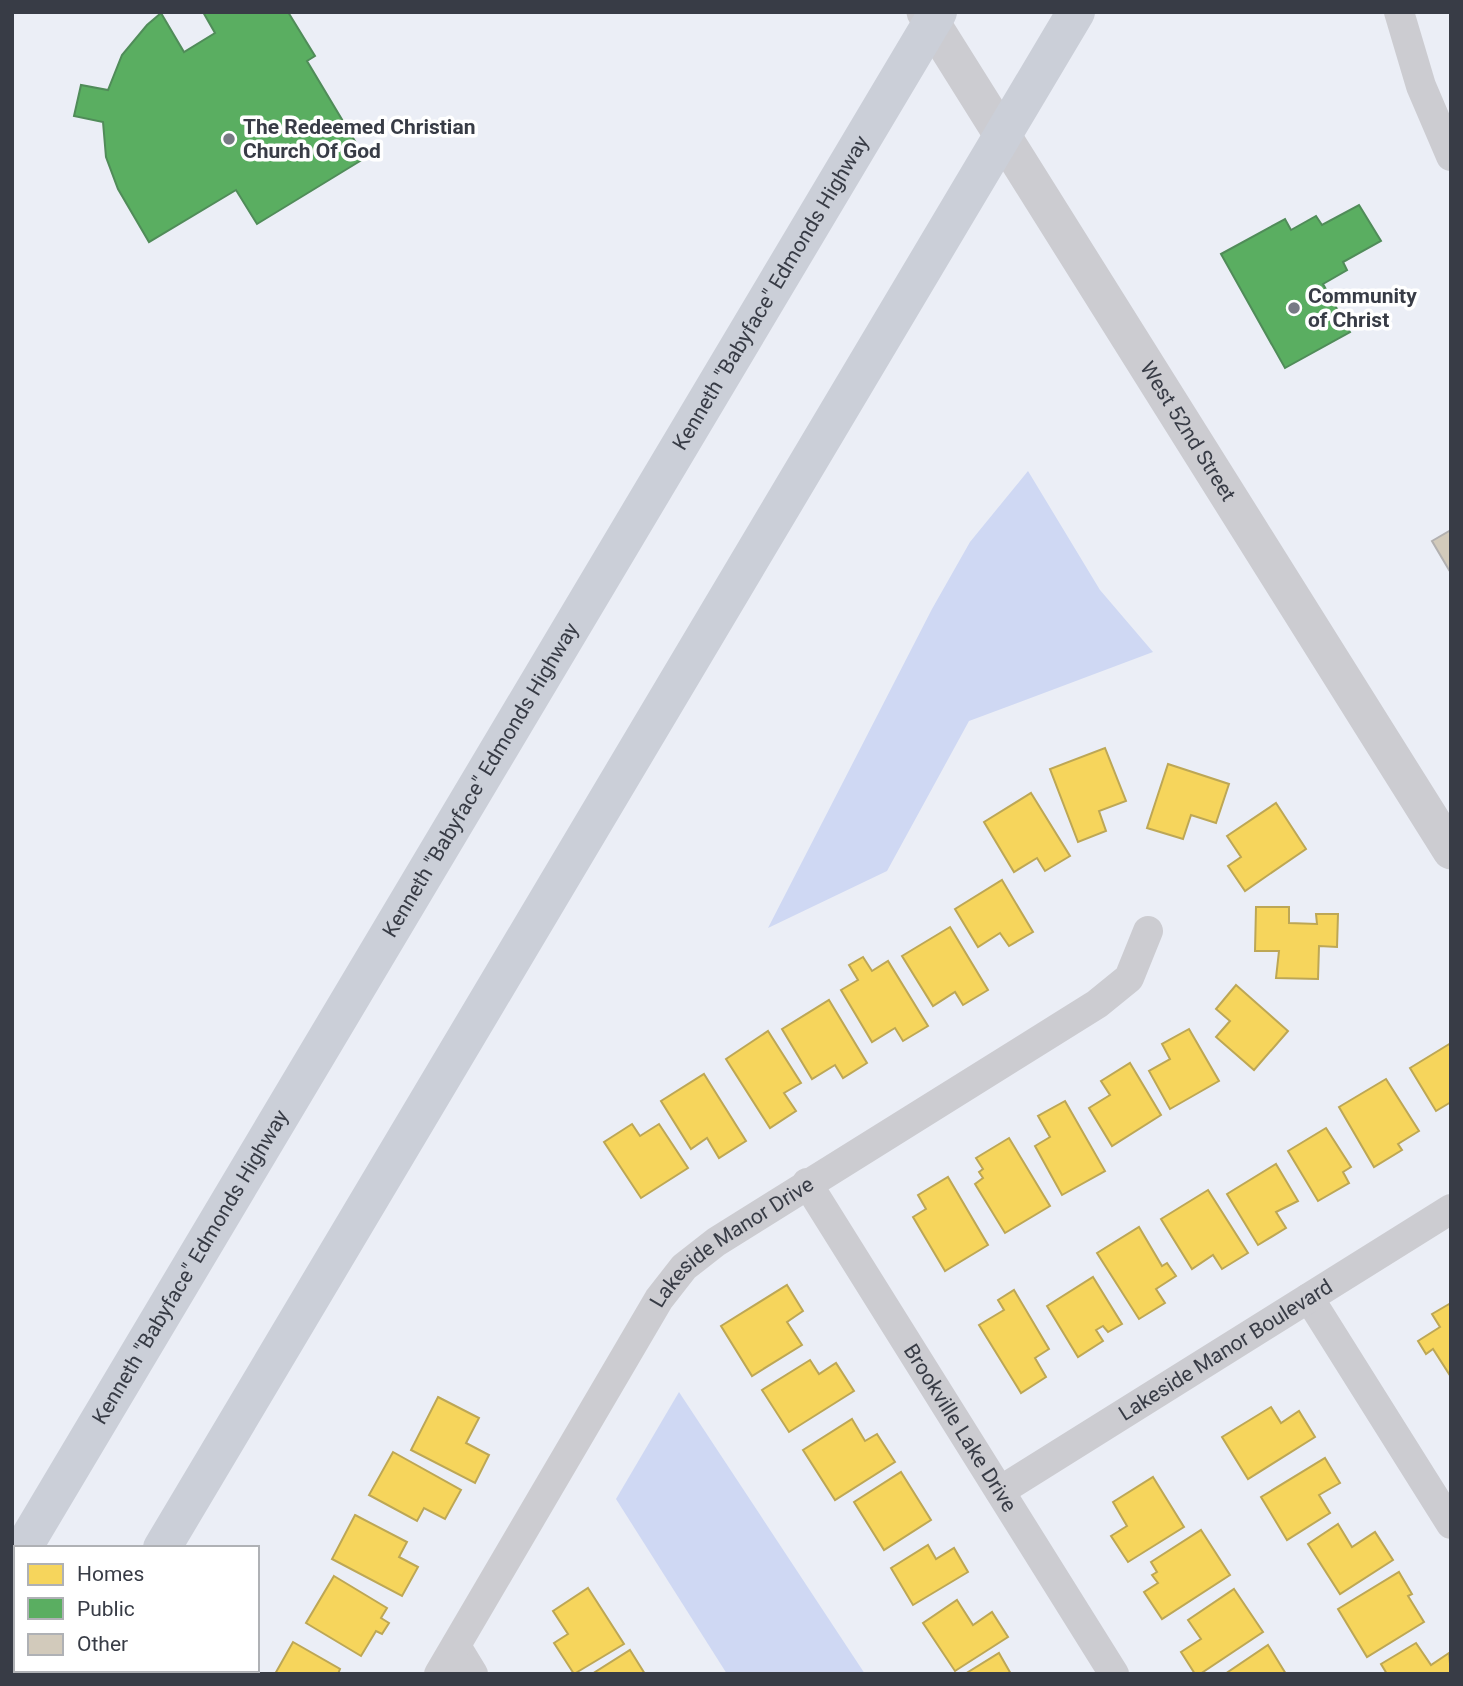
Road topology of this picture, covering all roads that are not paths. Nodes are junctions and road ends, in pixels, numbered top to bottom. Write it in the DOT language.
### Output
graph roads {
  1 [pos="925,12"];
  2 [pos="937,12"];
  3 [pos="1076,12"];
  4 [pos="1399,12"];
  5 [pos="1451,156"];
  6 [pos="1450,849"];
  7 [pos="1148,931"];
  8 [pos="807,1183"];
  9 [pos="1451,1209"];
  10 [pos="1309,1298"];
  11 [pos="1000,1492"];
  12 [pos="1451,1524"];
  13 [pos="24,1546"];
  14 [pos="163,1546"];
  15 [pos="456,1646"];
  16 [pos="439,1674"];
  17 [pos="474,1674"];
  18 [pos="1114,1674"];
  1 -- 6 [label="street, West 52nd Street"];
  2 -- 13 [label="highway, Kenneth \"Babyface\" Edmonds Highway"];
  3 -- 14 [label="highway"];
  4 -- 5 [label="street"];
  7 -- 8 [label="street, Lakeside Manor Drive"];
  8 -- 11 [label="street, Brookville Lake Drive"];
  8 -- 15 [label="street, Lakeside Manor Drive"];
  9 -- 10 [label="street, Lakeside Manor Boulevard"];
  10 -- 11 [label="street, Lakeside Manor Boulevard"];
  10 -- 12 [label="street"];
  11 -- 18 [label="street, Brookville Lake Drive"];
  15 -- 16 [label="street, Lakeside Manor Drive"];
  15 -- 17 [label="street"];
}
